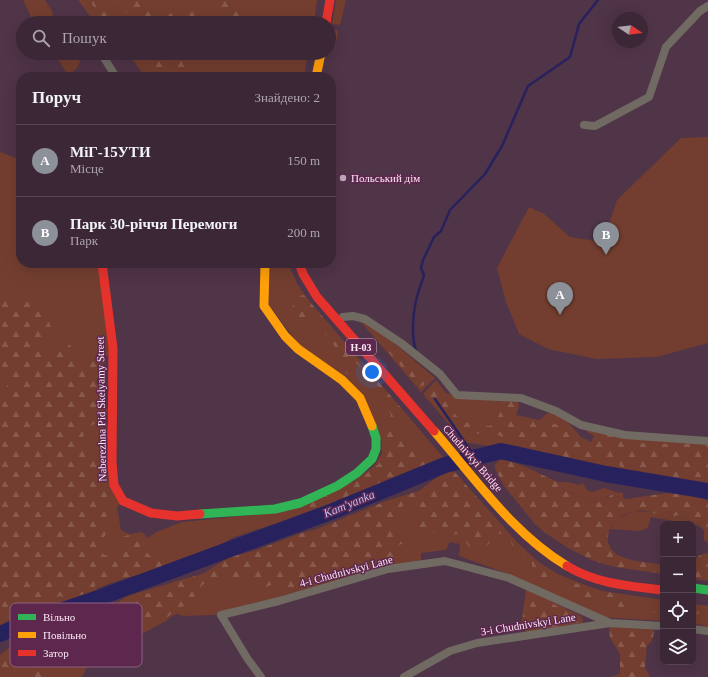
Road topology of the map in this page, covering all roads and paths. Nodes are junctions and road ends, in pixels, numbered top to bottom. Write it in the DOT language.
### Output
graph roads {
  1 [pos="324,0"];
  2 [pos="330,0"];
  3 [pos="708,6"];
  4 [pos="321,16"];
  5 [pos="327,16"];
  6 [pos="105,60"];
  7 [pos="314,60"];
  8 [pos="319,60"];
  9 [pos="113,72"];
  10 [pos="312,72"];
  11 [pos="317,72"];
  12 [pos="584,125"];
  13 [pos="103,268"];
  14 [pos="265,268"];
  15 [pos="301,268"];
  16 [pos="309,268"];
  17 [pos="343,317"];
  18 [pos="433,426"];
  19 [pos="708,441"];
  20 [pos="500,502"];
  21 [pos="660,583"];
  22 [pos="696,588"];
  23 [pos="660,590"];
  24 [pos="708,590"];
  25 [pos="696,594"];
  26 [pos="708,596"];
  27 [pos="610,623"];
  28 [pos="660,626"];
  29 [pos="696,629"];
  30 [pos="708,631"];
  31 [pos="261,677"];
  32 [pos="404,677"];
  1 -- 4 [label="main road"];
  2 -- 5 [label="main road"];
  3 -- 12 [label="street"];
  6 -- 9 [label="street"];
  7 -- 10 [label="main road"];
  8 -- 11 [label="main road"];
  13 -- 14 [label="main road, Naberezhna Pid Skelyamy Street"];
  15 -- 18 [label="main road, Н-03"];
  16 -- 17 [label="main road, Н-03"];
  17 -- 18 [label="main road, Н-03"];
  17 -- 19 [label="street"];
  18 -- 20 [label="main road, Chudnivkyi Bridge / Н-03"];
  20 -- 21 [label="main road, Н-03"];
  20 -- 23 [label="main road, Н-03"];
  22 -- 24 [label="main road"];
  25 -- 26 [label="main road"];
  27 -- 28 [label="street, 3-i Chudnivskyi Lane"];
  27 -- 31 [label="street, 4-i Chudnivskyi Lane"];
  27 -- 32 [label="street, 3-i Chudnivskyi Lane"];
  29 -- 30 [label="street"];
}
